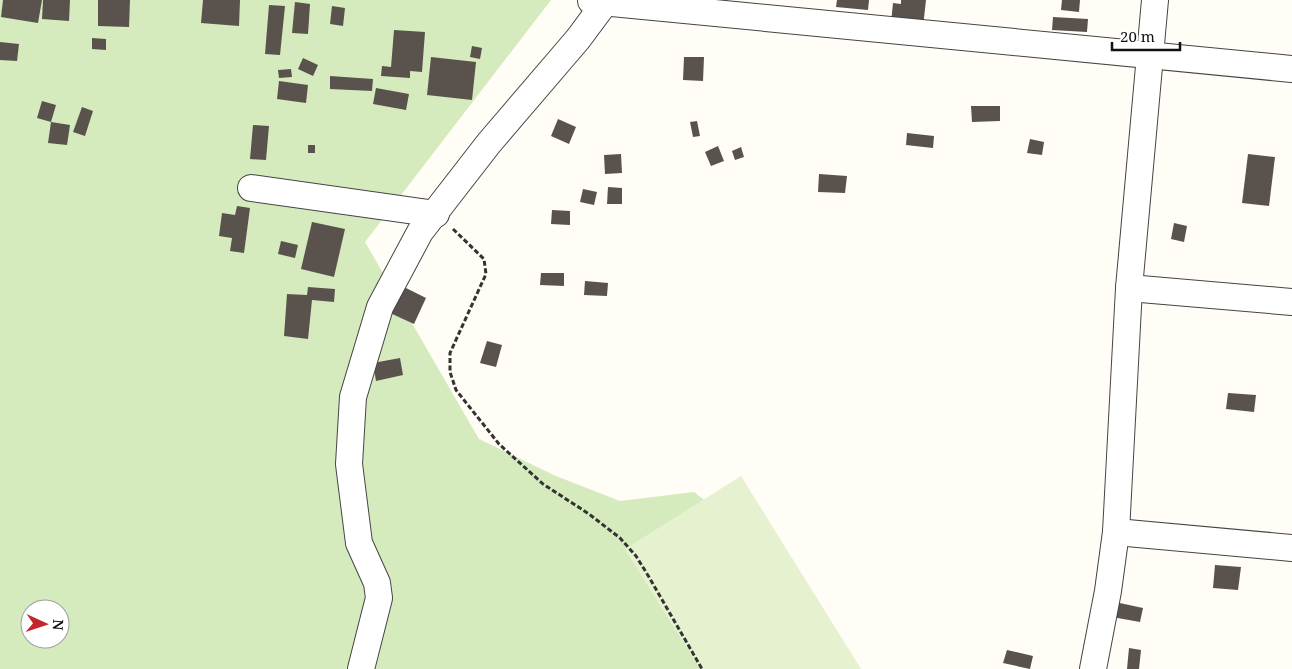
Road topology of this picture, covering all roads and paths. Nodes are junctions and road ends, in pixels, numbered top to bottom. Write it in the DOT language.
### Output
graph roads {
  1 [pos="1155,0"];
  2 [pos="600,1"];
  3 [pos="1150,56"];
  4 [pos="1292,69"];
  5 [pos="251,188"];
  6 [pos="436,214"];
  7 [pos="1129,288"];
  8 [pos="1292,302"];
  9 [pos="1116,532"];
  10 [pos="1292,548"];
  11 [pos="361,669"];
  12 [pos="702,669"];
  13 [pos="1093,669"];
  1 -- 3 [label="street"];
  2 -- 3 [label="street"];
  2 -- 6 [label="street"];
  3 -- 4 [label="street"];
  3 -- 7 [label="street"];
  5 -- 6 [label="street"];
  6 -- 11 [label="street"];
  6 -- 12 [label="path"];
  7 -- 8 [label="street"];
  7 -- 9 [label="street"];
  9 -- 10 [label="street"];
  9 -- 13 [label="street"];
}
